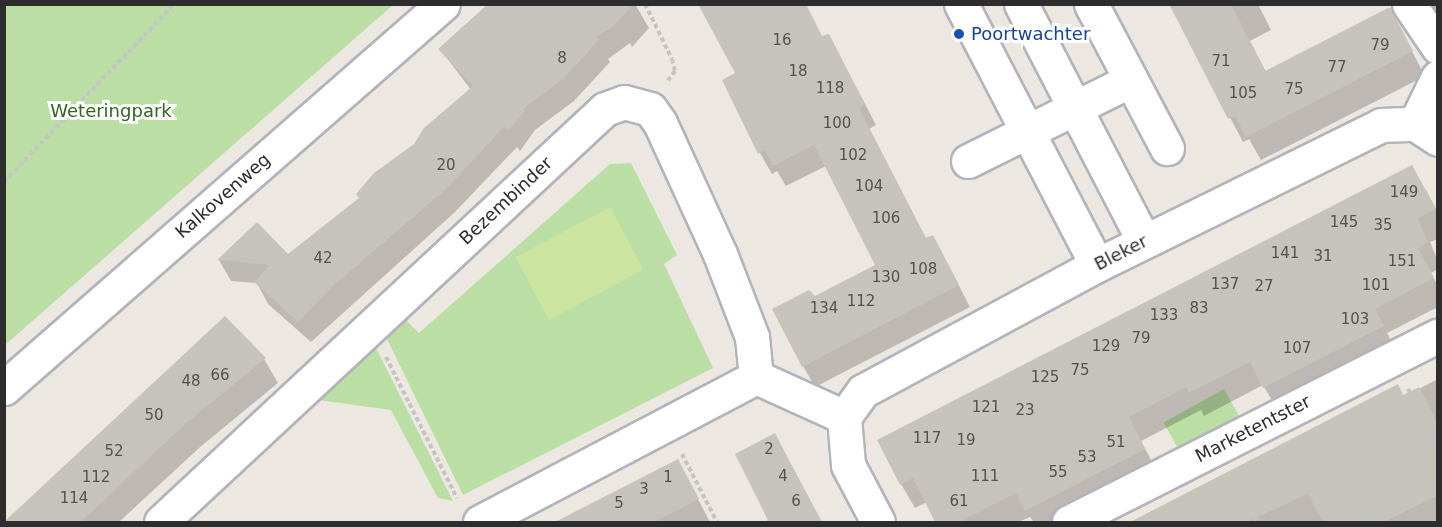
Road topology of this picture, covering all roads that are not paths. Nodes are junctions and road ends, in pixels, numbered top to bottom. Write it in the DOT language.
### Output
graph roads {
  1 [pos="443,4"];
  2 [pos="961,4"];
  3 [pos="1021,4"];
  4 [pos="1091,4"];
  5 [pos="1409,4"];
  6 [pos="1437,47"];
  7 [pos="1437,78"];
  8 [pos="1131,80"];
  9 [pos="1076,108"];
  10 [pos="1027,132"];
  11 [pos="1426,132"];
  12 [pos="1167,148"];
  13 [pos="968,161"];
  14 [pos="1144,241"];
  15 [pos="1097,265"];
  16 [pos="1437,336"];
  17 [pos="756,377"];
  18 [pos="4,388"];
  19 [pos="844,417"];
  20 [pos="470,512"];
  21 [pos="161,522"];
  22 [pos="878,522"];
  23 [pos="1069,522"];
  1 -- 18 [label="street, Kalkovenweg"];
  2 -- 10 [label="street"];
  3 -- 9 [label="street"];
  4 -- 8 [label="street"];
  5 -- 6 [label="street"];
  7 -- 11 [label="street"];
  8 -- 9 [label="street"];
  8 -- 12 [label="street"];
  9 -- 10 [label="street"];
  9 -- 14 [label="street"];
  10 -- 13 [label="street"];
  10 -- 15 [label="street"];
  11 -- 14 [label="street, Bleker"];
  14 -- 15 [label="street, Bleker"];
  15 -- 19 [label="street, Bleker"];
  16 -- 23 [label="street, Marketentster"];
  17 -- 19 [label="street"];
  17 -- 20 [label="street"];
  17 -- 21 [label="street, Bezembinder"];
  19 -- 22 [label="street"];
}
